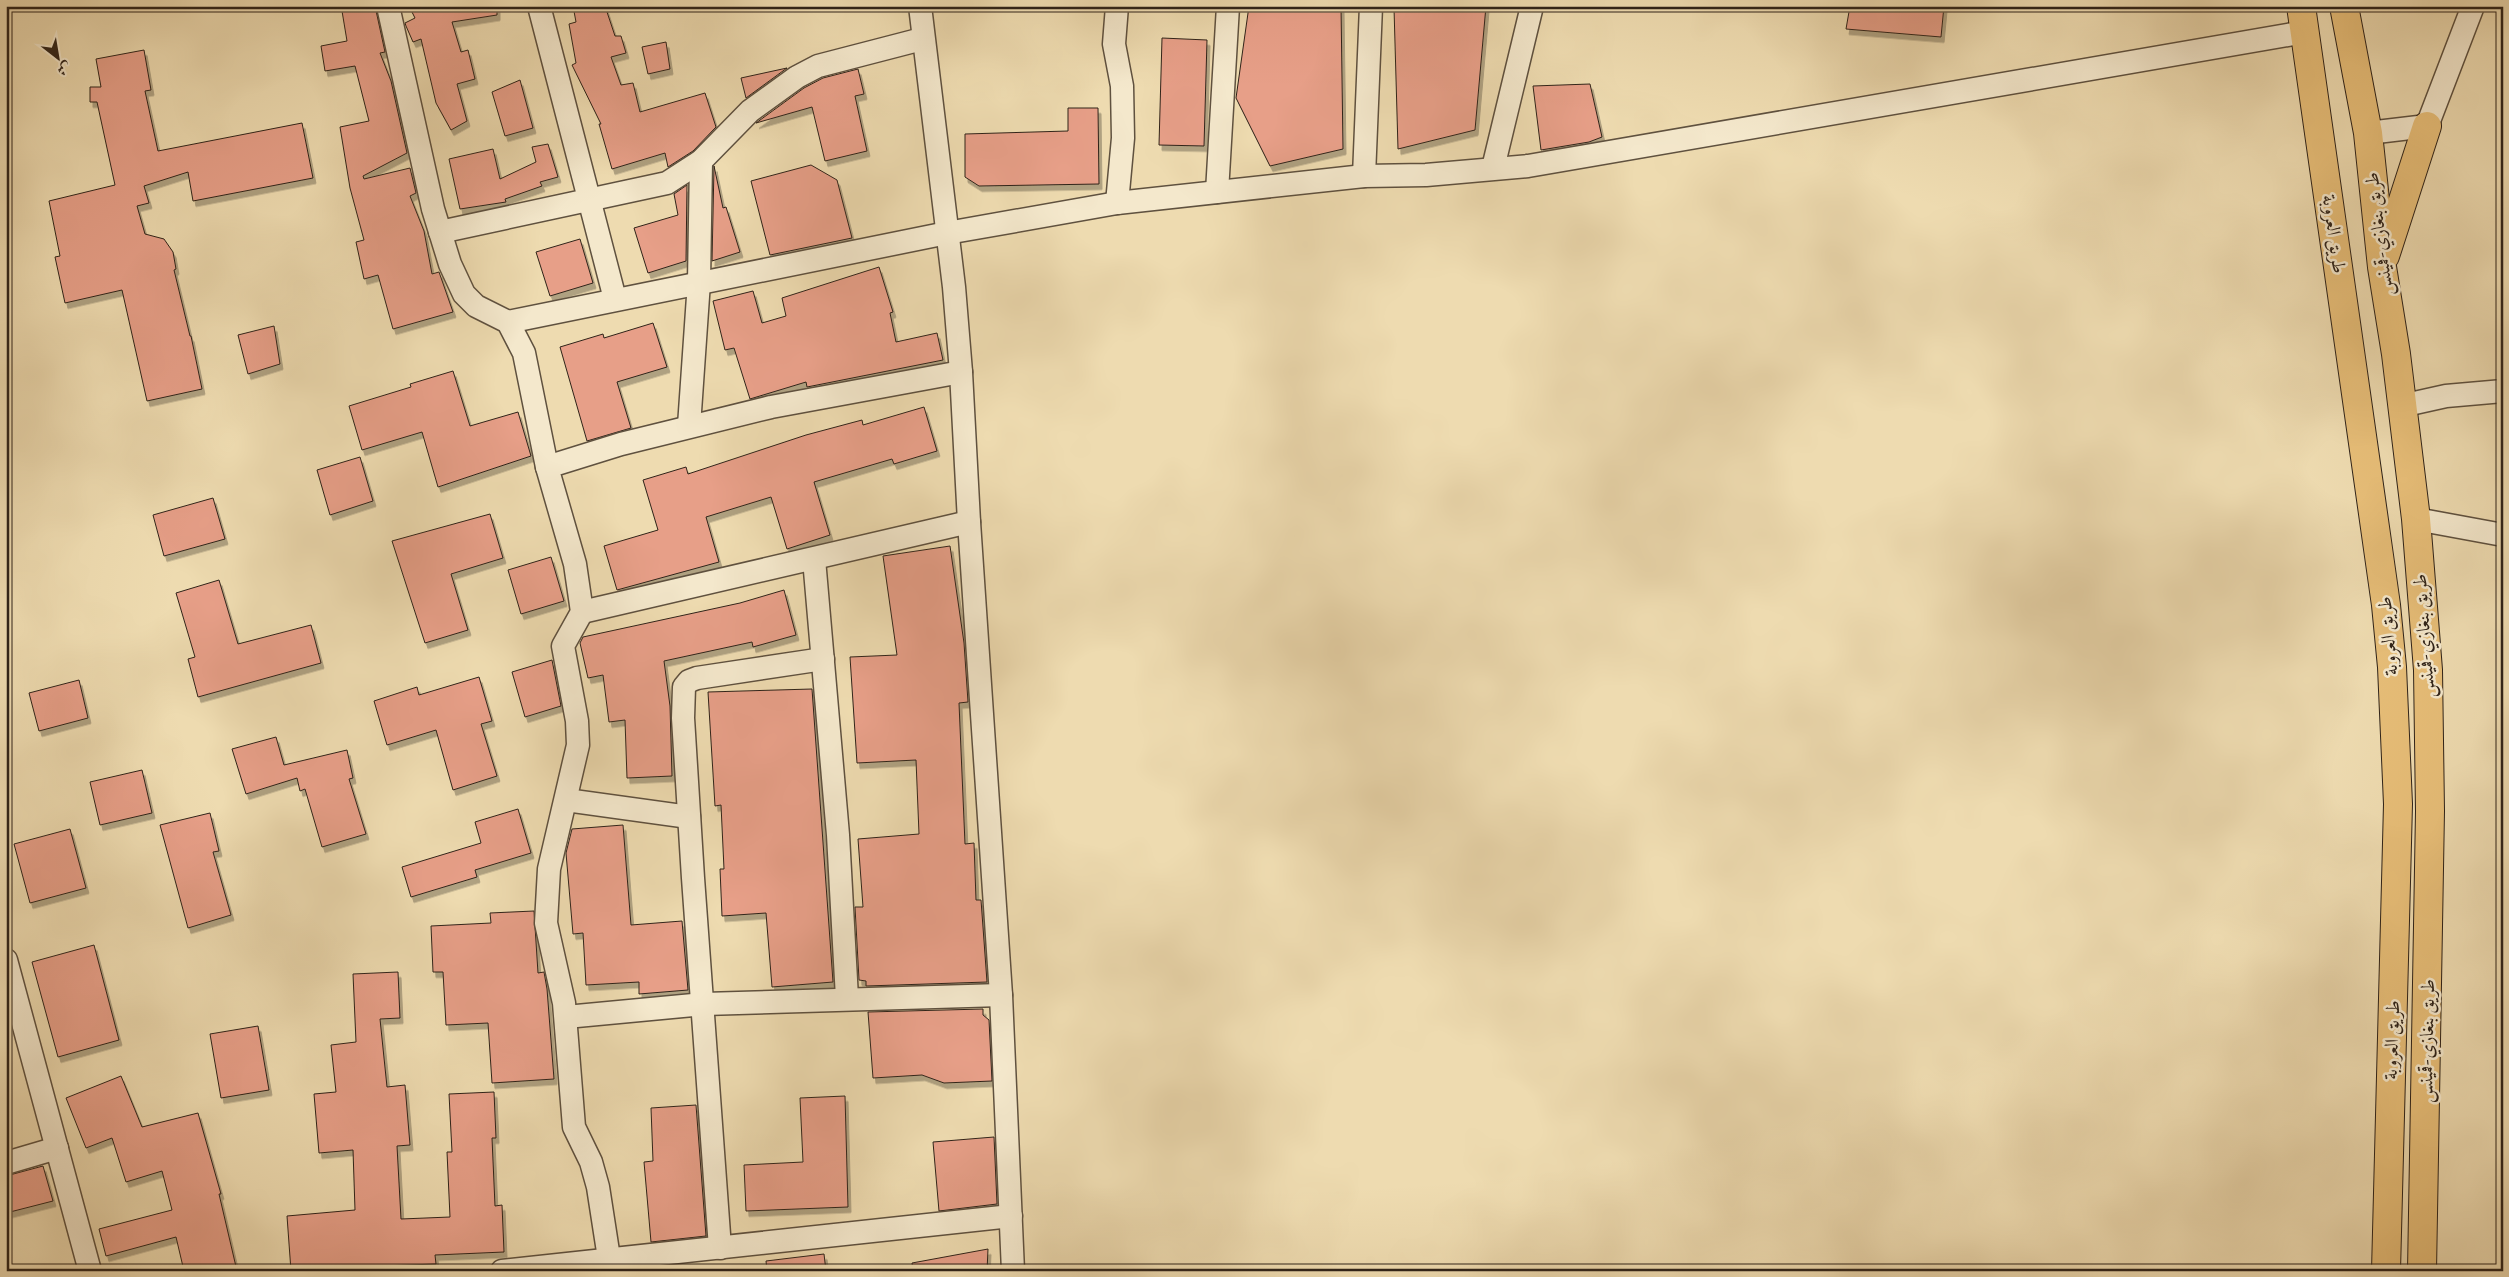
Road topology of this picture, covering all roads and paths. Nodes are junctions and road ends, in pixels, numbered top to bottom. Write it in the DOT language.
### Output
graph roads {
  1 [pos="388,6"];
  2 [pos="539,6"];
  3 [pos="920,6"];
  4 [pos="1117,6"];
  5 [pos="1228,6"];
  6 [pos="1371,6"];
  7 [pos="1532,6"];
  8 [pos="2344,6"];
  9 [pos="2473,6"];
  10 [pos="2303,19"];
  11 [pos="922,39"];
  12 [pos="2427,126"];
  13 [pos="2368,133"];
  14 [pos="701,161"];
  15 [pos="1493,168"];
  16 [pos="1364,176"];
  17 [pos="1217,192"];
  18 [pos="588,199"];
  19 [pos="1117,203"];
  20 [pos="440,232"];
  21 [pos="947,233"];
  22 [pos="2382,267"];
  23 [pos="699,282"];
  24 [pos="615,299"];
  25 [pos="508,322"];
  26 [pos="961,372"];
  27 [pos="2503,391"];
  28 [pos="2401,406"];
  29 [pos="689,426"];
  30 [pos="547,467"];
  31 [pos="2416,519"];
  32 [pos="969,522"];
  33 [pos="2503,535"];
  34 [pos="814,559"];
  35 [pos="582,612"];
  36 [pos="823,659"];
  37 [pos="566,800"];
  38 [pos="689,817"];
  39 [pos="7,968"];
  40 [pos="1001,995"];
  41 [pos="847,998"];
  42 [pos="704,1004"];
  43 [pos="566,1017"];
  44 [pos="57,1148"];
  45 [pos="6,1163"];
  46 [pos="1011,1216"];
  47 [pos="720,1248"];
  48 [pos="609,1258"];
  49 [pos="90,1271"];
  50 [pos="502,1271"];
  51 [pos="1013,1271"];
  52 [pos="2386,1271"];
  53 [pos="2422,1271"];
  1 -- 20 [label="street"];
  2 -- 18 [label="street"];
  3 -- 11 [label="street"];
  4 -- 19 [label="street"];
  5 -- 17 [label="street"];
  6 -- 16 [label="street"];
  7 -- 15 [label="street"];
  8 -- 13 [label="main road, طريق بنغازي-قمينس"];
  9 -- 12 [label="street"];
  10 -- 15 [label="street"];
  10 -- 52 [label="main road, طريق العروبة"];
  11 -- 14 [label="street"];
  11 -- 21 [label="street"];
  12 -- 13 [label="street"];
  12 -- 22 [label="main road"];
  13 -- 22 [label="main road, طريق بنغازي-قمينس"];
  14 -- 18 [label="street"];
  14 -- 23 [label="street"];
  15 -- 16 [label="street"];
  16 -- 17 [label="street"];
  17 -- 19 [label="street"];
  18 -- 20 [label="street"];
  18 -- 24 [label="street"];
  19 -- 21 [label="street"];
  20 -- 25 [label="street"];
  21 -- 23 [label="street"];
  21 -- 26 [label="street"];
  22 -- 28 [label="main road, طريق بنغازي-قمينس"];
  23 -- 24 [label="street"];
  23 -- 29 [label="street"];
  24 -- 25 [label="street"];
  25 -- 30 [label="street"];
  26 -- 29 [label="street"];
  26 -- 32 [label="street"];
  27 -- 28 [label="street"];
  28 -- 31 [label="main road, طريق بنغازي-قمينس"];
  29 -- 30 [label="street"];
  30 -- 35 [label="street"];
  31 -- 33 [label="street"];
  31 -- 53 [label="main road, طريق بنغازي-قمينس"];
  32 -- 34 [label="street"];
  32 -- 40 [label="street"];
  34 -- 35 [label="street"];
  34 -- 36 [label="street"];
  35 -- 37 [label="street"];
  36 -- 38 [label="street"];
  36 -- 41 [label="street"];
  37 -- 38 [label="street"];
  37 -- 43 [label="street"];
  38 -- 42 [label="street"];
  39 -- 44 [label="street"];
  40 -- 41 [label="street"];
  40 -- 46 [label="street"];
  41 -- 42 [label="street"];
  42 -- 43 [label="street"];
  42 -- 47 [label="street"];
  43 -- 48 [label="street"];
  44 -- 45 [label="street"];
  44 -- 49 [label="street"];
  46 -- 47 [label="street"];
  46 -- 51 [label="street"];
  47 -- 48 [label="street"];
  48 -- 50 [label="street"];
}
